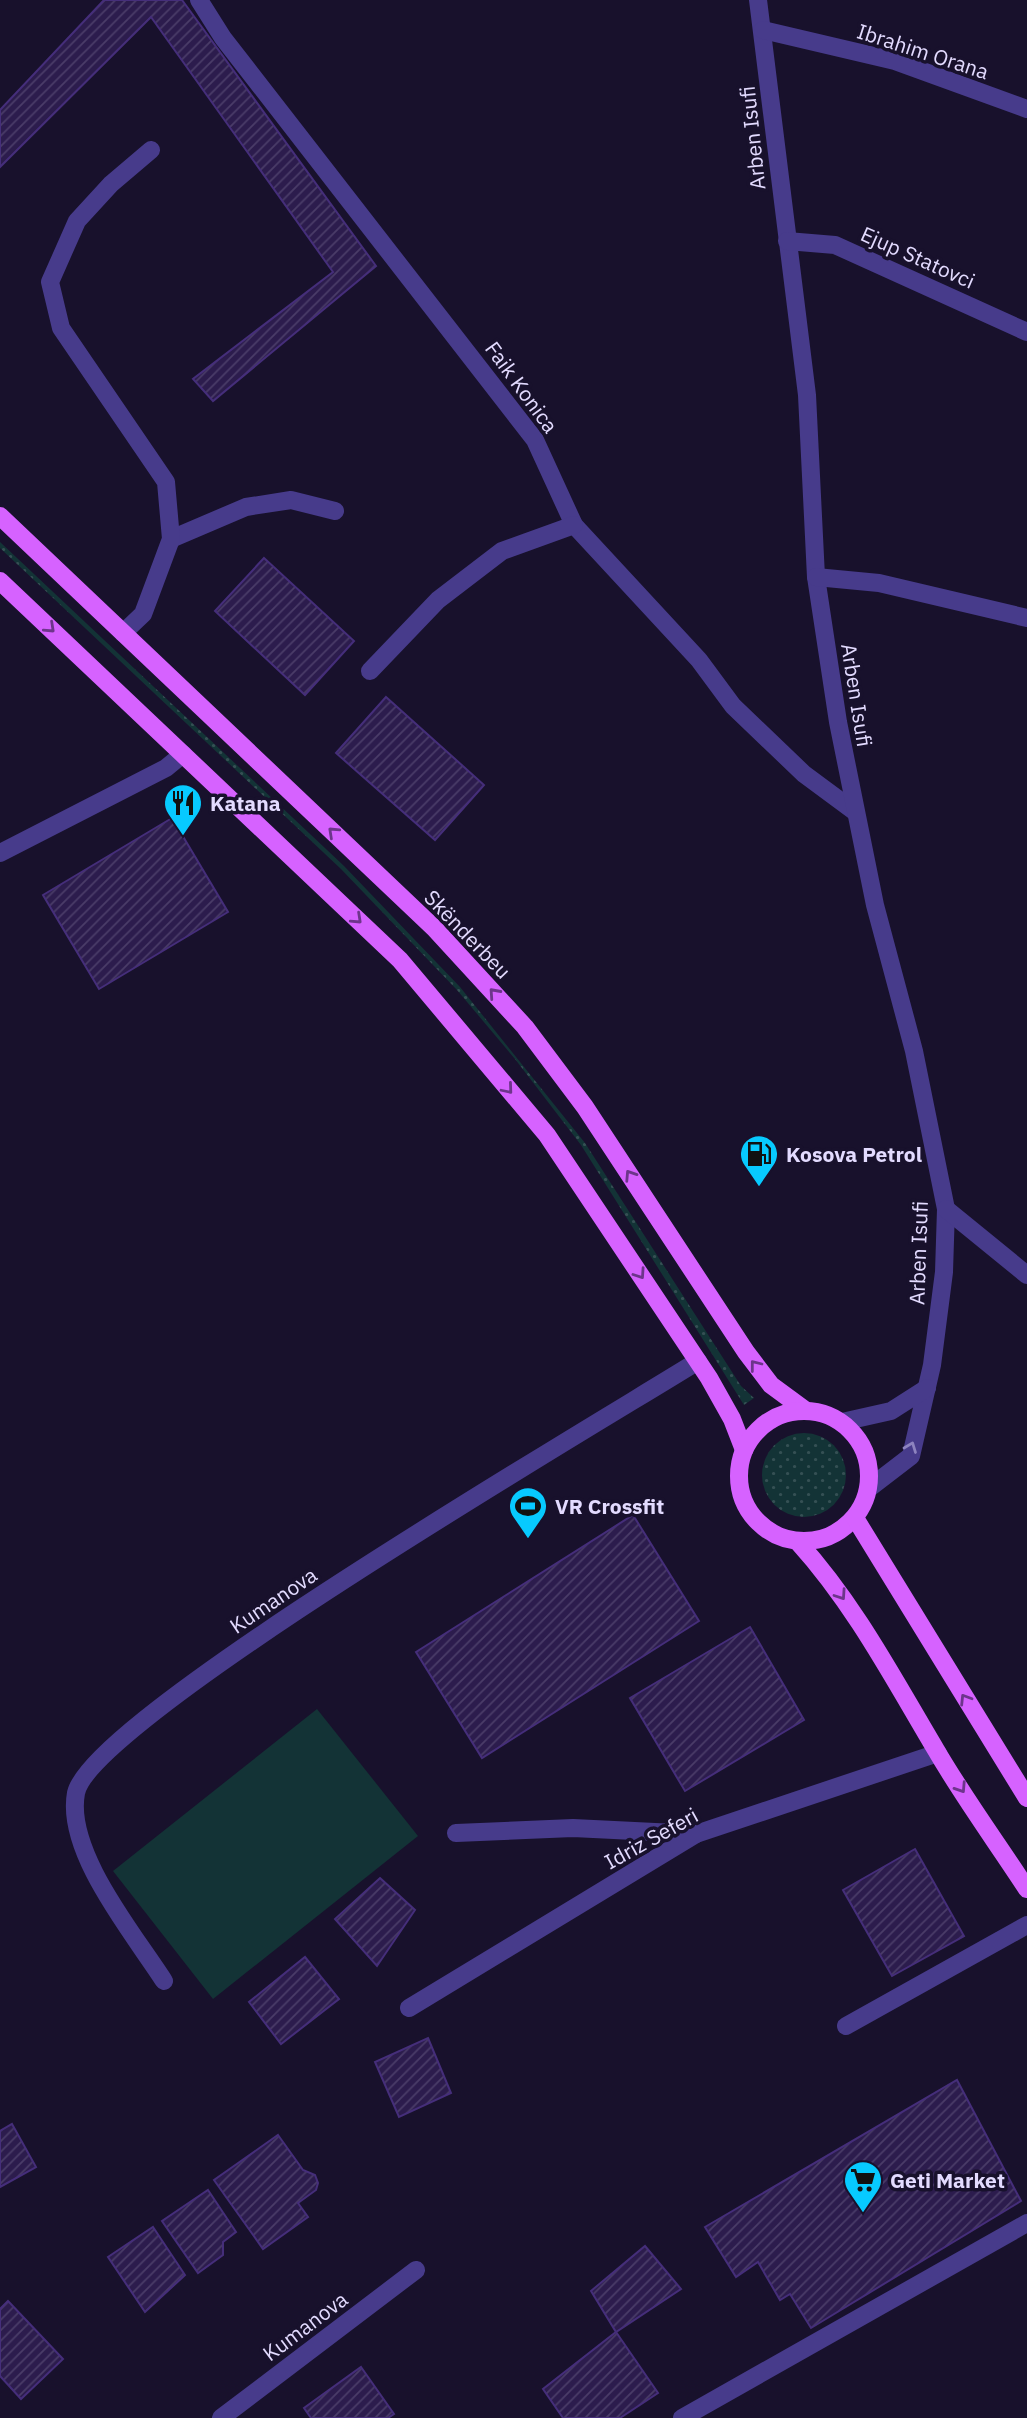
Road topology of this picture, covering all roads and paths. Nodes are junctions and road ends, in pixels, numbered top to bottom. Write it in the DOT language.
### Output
graph roads {
  1 [pos="199,0"];
  2 [pos="758,0"];
  3 [pos="764,30"];
  4 [pos="1027,109"];
  5 [pos="151,150"];
  6 [pos="787,241"];
  7 [pos="1027,332"];
  8 [pos="335,511"];
  9 [pos="0,516"];
  10 [pos="574,525"];
  11 [pos="171,539"];
  12 [pos="816,576"];
  13 [pos="1,582"];
  14 [pos="1027,618"];
  15 [pos="123,633"];
  16 [pos="370,671"];
  17 [pos="183,754"];
  18 [pos="854,811"];
  19 [pos="0,853"];
  20 [pos="946,1209"];
  21 [pos="1027,1275"];
  22 [pos="698,1361"];
  23 [pos="928,1388"];
  24 [pos="805,1410"];
  25 [pos="842,1422"];
  26 [pos="744,1450"];
  27 [pos="868,1489"];
  28 [pos="855,1518"];
  29 [pos="798,1542"];
  30 [pos="938,1753"];
  31 [pos="1027,1798"];
  32 [pos="456,1833"];
  33 [pos="696,1834"];
  34 [pos="1027,1889"];
  35 [pos="1027,1925"];
  36 [pos="164,1981"];
  37 [pos="409,2008"];
  38 [pos="846,2026"];
  39 [pos="1027,2223"];
  40 [pos="416,2270"];
  41 [pos="221,2418"];
  42 [pos="682,2418"];
  1 -- 10 [label="street, Faik Konica"];
  2 -- 3 [label="street, Arben Isufi"];
  3 -- 4 [label="street, Ibrahim Orana"];
  3 -- 6 [label="street, Arben Isufi"];
  5 -- 11 [label="street"];
  6 -- 7 [label="street, Ejup Statovci"];
  6 -- 12 [label="street, Arben Isufi"];
  8 -- 11 [label="street"];
  9 -- 15 [label="main road, Skënderbeu"];
  10 -- 16 [label="street"];
  10 -- 18 [label="street, Faik Konica"];
  11 -- 15 [label="street"];
  12 -- 14 [label="street"];
  12 -- 18 [label="street, Arben Isufi"];
  13 -- 17 [label="main road, one-way"];
  24 -- 15 [label="main road, Skënderbeu, one-way"];
  17 -- 19 [label="street"];
  17 -- 22 [label="main road, one-way"];
  18 -- 20 [label="street, Arben Isufi"];
  20 -- 21 [label="street"];
  20 -- 23 [label="street, Arben Isufi"];
  22 -- 26 [label="main road"];
  22 -- 36 [label="street, Kumanova"];
  23 -- 25 [label="street"];
  27 -- 23 [label="street, Arben Isufi, one-way"];
  24 -- 25 [label="main road"];
  24 -- 26 [label="main road"];
  25 -- 27 [label="main road"];
  26 -- 29 [label="main road"];
  27 -- 28 [label="main road"];
  28 -- 29 [label="main road"];
  31 -- 28 [label="main road, one-way"];
  29 -- 30 [label="main road, one-way"];
  30 -- 33 [label="street, Idriz Seferi"];
  30 -- 34 [label="main road, one-way"];
  32 -- 33 [label="street"];
  33 -- 37 [label="street, Idriz Seferi"];
  35 -- 38 [label="street"];
  39 -- 42 [label="street"];
  40 -- 41 [label="street, Kumanova"];
}
